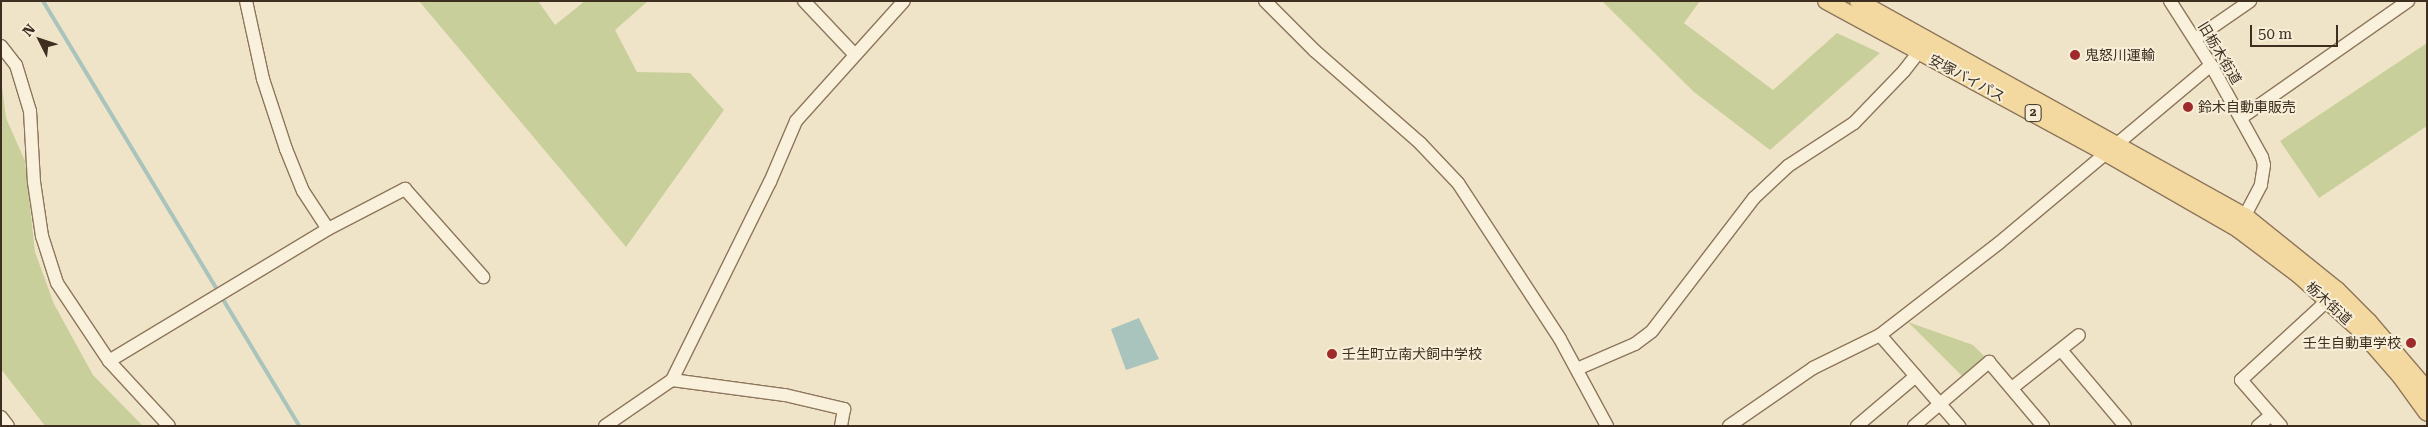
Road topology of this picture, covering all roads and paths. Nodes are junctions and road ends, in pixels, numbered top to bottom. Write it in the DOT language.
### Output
graph roads {
  1 [pos="246,1"];
  2 [pos="804,1"];
  3 [pos="904,1"];
  4 [pos="1265,1"];
  5 [pos="1826,1"];
  6 [pos="1858,1"];
  7 [pos="2170,1"];
  8 [pos="2250,1"];
  9 [pos="2408,1"];
  10 [pos="2195,39"];
  11 [pos="1,46"];
  12 [pos="1923,46"];
  13 [pos="855,55"];
  14 [pos="2211,65"];
  15 [pos="2241,118"];
  16 [pos="2111,147"];
  17 [pos="2241,223"];
  18 [pos="328,229"];
  19 [pos="483,278"];
  20 [pos="2328,300"];
  21 [pos="1880,335"];
  22 [pos="2080,335"];
  23 [pos="2061,350"];
  24 [pos="109,361"];
  25 [pos="1578,369"];
  26 [pos="1916,376"];
  27 [pos="672,380"];
  28 [pos="2012,388"];
  29 [pos="2427,390"];
  30 [pos="1941,404"];
  31 [pos="2427,413"];
  32 [pos="2271,415"];
  33 [pos="1,417"];
  34 [pos="8,426"];
  35 [pos="169,426"];
  36 [pos="605,426"];
  37 [pos="841,426"];
  38 [pos="1607,426"];
  39 [pos="1729,426"];
  40 [pos="1858,426"];
  41 [pos="1914,426"];
  42 [pos="1959,426"];
  43 [pos="2043,426"];
  44 [pos="2125,426"];
  45 [pos="2258,426"];
  46 [pos="2281,426"];
  1 -- 18 [label="street"];
  2 -- 13 [label="street"];
  3 -- 13 [label="street"];
  4 -- 25 [label="street"];
  5 -- 12 [label="main road, 安塚バイパス / 2"];
  6 -- 12 [label="main road, 安塚バイパス / 2"];
  7 -- 10 [label="street, 旧栃木街道"];
  8 -- 10 [label="street"];
  9 -- 15 [label="street"];
  10 -- 14 [label="street, 旧栃木街道"];
  11 -- 24 [label="street"];
  12 -- 16 [label="main road, 安塚バイパス / 2"];
  12 -- 25 [label="street"];
  13 -- 27 [label="street"];
  14 -- 15 [label="street, 旧栃木街道"];
  14 -- 16 [label="street"];
  15 -- 17 [label="street, 旧栃木街道"];
  16 -- 17 [label="main road, 安塚バイパス / 2"];
  16 -- 21 [label="street"];
  17 -- 20 [label="main road, 栃木街道 / 2"];
  17 -- 29 [label="main road, 栃木街道 / 2"];
  18 -- 19 [label="street"];
  18 -- 24 [label="street"];
  20 -- 31 [label="main road, 栃木街道 / 2"];
  20 -- 32 [label="street"];
  21 -- 26 [label="street"];
  21 -- 39 [label="street"];
  22 -- 23 [label="street"];
  23 -- 28 [label="street"];
  23 -- 44 [label="street"];
  24 -- 35 [label="street"];
  25 -- 38 [label="street"];
  26 -- 30 [label="street"];
  26 -- 40 [label="street"];
  27 -- 36 [label="street"];
  27 -- 37 [label="street"];
  28 -- 30 [label="street"];
  28 -- 43 [label="street"];
  30 -- 41 [label="street"];
  30 -- 42 [label="street"];
  32 -- 45 [label="street"];
  32 -- 46 [label="street"];
  33 -- 34 [label="street"];
}
